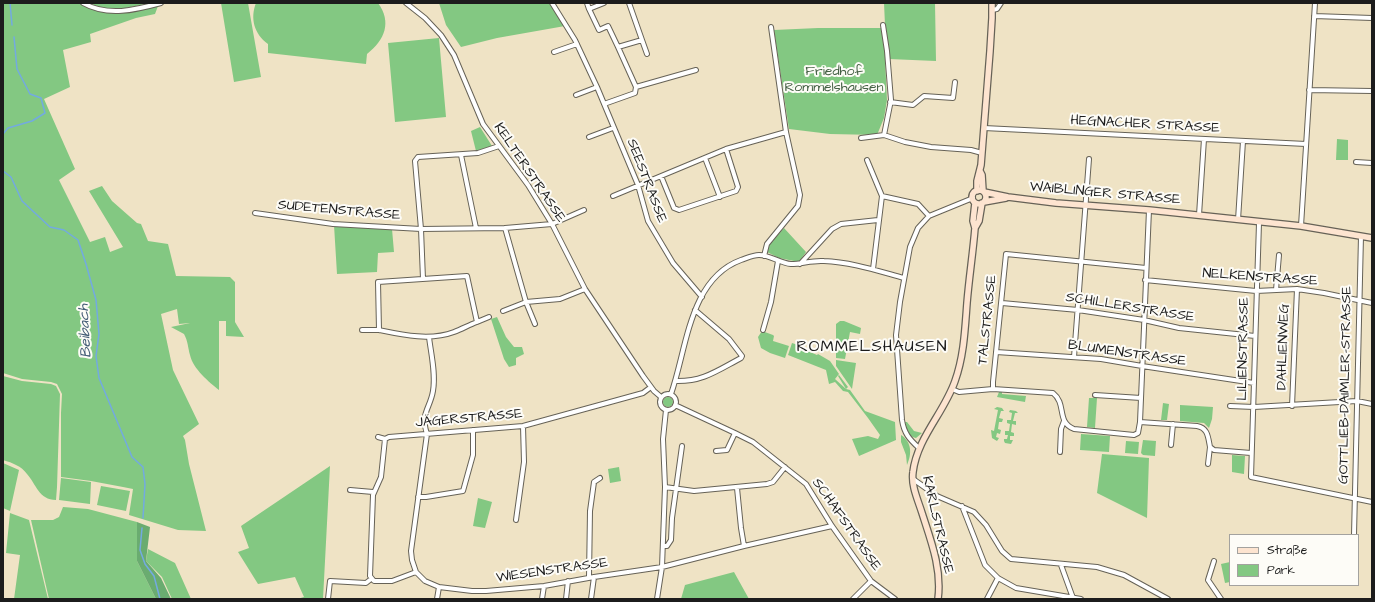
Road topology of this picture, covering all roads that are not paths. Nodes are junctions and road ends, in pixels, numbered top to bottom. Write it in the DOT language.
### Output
graph roads {
  1 [pos="83,3"];
  2 [pos="160,3"];
  3 [pos="406,3"];
  4 [pos="552,3"];
  5 [pos="587,3"];
  6 [pos="604,3"];
  7 [pos="629,3"];
  8 [pos="992,3"];
  9 [pos="1002,3"];
  10 [pos="1315,3"];
  11 [pos="589,9"];
  12 [pos="992,10"];
  13 [pos="1314,16"];
  14 [pos="1372,18"];
  15 [pos="884,25"];
  16 [pos="771,27"];
  17 [pos="642,40"];
  18 [pos="577,44"];
  19 [pos="618,47"];
  20 [pos="554,52"];
  21 [pos="647,54"];
  22 [pos="696,70"];
  23 [pos="955,82"];
  24 [pos="597,87"];
  25 [pos="636,87"];
  26 [pos="1309,90"];
  27 [pos="1372,91"];
  28 [pos="576,95"];
  29 [pos="890,102"];
  30 [pos="604,104"];
  31 [pos="614,128"];
  32 [pos="984,128"];
  33 [pos="786,132"];
  34 [pos="884,135"];
  35 [pos="589,137"];
  36 [pos="861,138"];
  37 [pos="1204,139"];
  38 [pos="1243,141"];
  39 [pos="1306,144"];
  40 [pos="499,146"];
  41 [pos="726,149"];
  42 [pos="982,153"];
  43 [pos="461,155"];
  44 [pos="705,158"];
  45 [pos="1089,159"];
  46 [pos="867,160"];
  47 [pos="1356,162"];
  48 [pos="1372,163"];
  49 [pos="661,176"];
  50 [pos="638,185"];
  51 [pos="982,192"];
  52 [pos="613,196"];
  53 [pos="882,196"];
  54 [pos="720,197"];
  55 [pos="1008,197"];
  56 [pos="974,200"];
  57 [pos="983,202"];
  58 [pos="1086,205"];
  59 [pos="584,210"];
  60 [pos="1149,210"];
  61 [pos="255,213"];
  62 [pos="1199,215"];
  63 [pos="928,216"];
  64 [pos="878,220"];
  65 [pos="1238,220"];
  66 [pos="1259,223"];
  67 [pos="552,224"];
  68 [pos="1301,226"];
  69 [pos="476,228"];
  70 [pos="505,228"];
  71 [pos="975,228"];
  72 [pos="421,229"];
  73 [pos="1360,236"];
  74 [pos="1372,238"];
  75 [pos="1279,255"];
  76 [pos="764,256"];
  77 [pos="1081,261"];
  78 [pos="778,262"];
  79 [pos="800,264"];
  80 [pos="1146,268"];
  81 [pos="873,269"];
  82 [pos="904,278"];
  83 [pos="423,279"];
  84 [pos="1145,280"];
  85 [pos="1297,289"];
  86 [pos="585,290"];
  87 [pos="1276,290"];
  88 [pos="1256,291"];
  89 [pos="702,298"];
  90 [pos="1359,301"];
  91 [pos="526,302"];
  92 [pos="1002,303"];
  93 [pos="1372,303"];
  94 [pos="695,310"];
  95 [pos="1078,310"];
  96 [pos="502,312"];
  97 [pos="489,316"];
  98 [pos="1144,320"];
  99 [pos="477,322"];
  100 [pos="534,324"];
  101 [pos="362,330"];
  102 [pos="380,330"];
  103 [pos="763,330"];
  104 [pos="1255,336"];
  105 [pos="429,337"];
  106 [pos="996,352"];
  107 [pos="1074,357"];
  108 [pos="1142,366"];
  109 [pos="675,381"];
  110 [pos="1254,383"];
  111 [pos="651,388"];
  112 [pos="952,389"];
  113 [pos="993,389"];
  114 [pos="671,394"];
  115 [pos="1095,395"];
  116 [pos="661,397"];
  117 [pos="1141,398"];
  118 [pos="1356,401"];
  119 [pos="1372,404"];
  120 [pos="675,405"];
  121 [pos="1230,406"];
  122 [pos="1292,406"];
  123 [pos="1254,407"];
  124 [pos="666,410"];
  125 [pos="1064,421"];
  126 [pos="1140,422"];
  127 [pos="1173,424"];
  128 [pos="523,426"];
  129 [pos="473,430"];
  130 [pos="735,433"];
  131 [pos="426,434"];
  132 [pos="378,438"];
  133 [pos="385,439"];
  134 [pos="1171,445"];
  135 [pos="682,446"];
  136 [pos="1210,447"];
  137 [pos="919,448"];
  138 [pos="716,450"];
  139 [pos="1060,452"];
  140 [pos="1251,453"];
  141 [pos="1208,464"];
  142 [pos="785,467"];
  143 [pos="600,478"];
  144 [pos="913,479"];
  145 [pos="665,487"];
  146 [pos="737,488"];
  147 [pos="677,489"];
  148 [pos="350,490"];
  149 [pos="373,492"];
  150 [pos="418,497"];
  151 [pos="1355,499"];
  152 [pos="1372,502"];
  153 [pos="962,506"];
  154 [pos="516,520"];
  155 [pos="832,526"];
  156 [pos="1354,534"];
  157 [pos="663,546"];
  158 [pos="744,546"];
  159 [pos="1214,561"];
  160 [pos="1062,564"];
  161 [pos="662,567"];
  162 [pos="416,572"];
  163 [pos="592,577"];
  164 [pos="998,578"];
  165 [pos="371,579"];
  166 [pos="568,581"];
  167 [pos="871,581"];
  168 [pos="438,586"];
  169 [pos="544,586"];
  170 [pos="1073,598"];
  171 [pos="328,599"];
  172 [pos="437,599"];
  173 [pos="542,599"];
  174 [pos="566,599"];
  175 [pos="590,599"];
  176 [pos="657,599"];
  177 [pos="853,599"];
  178 [pos="895,599"];
  179 [pos="938,599"];
  180 [pos="987,599"];
  181 [pos="1081,599"];
  182 [pos="1168,599"];
  183 [pos="1221,599"];
  1 -- 2 [label="street"];
  3 -- 40 [label="street, KELTERSTRASSE"];
  4 -- 18 [label="street, SEESTRASSE"];
  5 -- 11 [label="street"];
  6 -- 11 [label="street"];
  7 -- 17 [label="street"];
  8 -- 12 [label="main road, KARLSTRASSE"];
  9 -- 12 [label="street"];
  10 -- 13 [label="street"];
  11 -- 19 [label="street"];
  12 -- 32 [label="main road, KARLSTRASSE"];
  13 -- 14 [label="street"];
  13 -- 26 [label="street"];
  15 -- 29 [label="street"];
  16 -- 33 [label="street"];
  17 -- 19 [label="street"];
  17 -- 21 [label="street"];
  18 -- 20 [label="street"];
  18 -- 24 [label="street, SEESTRASSE"];
  19 -- 25 [label="street"];
  22 -- 25 [label="street"];
  23 -- 29 [label="street"];
  24 -- 28 [label="street"];
  24 -- 30 [label="street, SEESTRASSE"];
  25 -- 30 [label="street"];
  26 -- 27 [label="street"];
  26 -- 39 [label="street"];
  29 -- 34 [label="street"];
  30 -- 31 [label="street, SEESTRASSE"];
  31 -- 35 [label="street, SEESTRASSE"];
  31 -- 50 [label="street, SEESTRASSE"];
  32 -- 37 [label="street, HEGNACHER STRASSE"];
  32 -- 42 [label="main road, KARLSTRASSE"];
  33 -- 41 [label="street"];
  33 -- 76 [label="street"];
  34 -- 36 [label="street"];
  34 -- 42 [label="street"];
  37 -- 38 [label="street, HEGNACHER STRASSE"];
  37 -- 62 [label="street, WAIBLINGER STRASSE"];
  38 -- 39 [label="street, HEGNACHER STRASSE"];
  38 -- 65 [label="street"];
  39 -- 68 [label="street"];
  40 -- 43 [label="street"];
  40 -- 67 [label="street, KELTERSTRASSE"];
  41 -- 44 [label="street"];
  41 -- 54 [label="street"];
  42 -- 51 [label="main road, KARLSTRASSE"];
  43 -- 69 [label="street"];
  43 -- 72 [label="street"];
  44 -- 49 [label="street"];
  44 -- 54 [label="street"];
  45 -- 58 [label="street"];
  46 -- 53 [label="street"];
  47 -- 48 [label="street"];
  49 -- 50 [label="street"];
  49 -- 54 [label="street"];
  50 -- 52 [label="street"];
  50 -- 89 [label="street, SEESTRASSE"];
  51 -- 55 [label="main road, WAIBLINGER STRASSE"];
  51 -- 56 [label="main road"];
  51 -- 57 [label="main road, KARLSTRASSE"];
  53 -- 63 [label="street"];
  53 -- 64 [label="street"];
  55 -- 57 [label="main road, WAIBLINGER STRASSE"];
  55 -- 58 [label="main road, WAIBLINGER STRASSE"];
  56 -- 57 [label="main road, WAIBLINGER STRASSE"];
  56 -- 63 [label="street"];
  56 -- 71 [label="main road, KARLSTRASSE"];
  57 -- 71 [label="main road, KARLSTRASSE"];
  58 -- 60 [label="main road, WAIBLINGER STRASSE"];
  58 -- 77 [label="street"];
  59 -- 67 [label="street, SUDETENSTRASSE"];
  60 -- 62 [label="main road, WAIBLINGER STRASSE"];
  60 -- 80 [label="street"];
  61 -- 72 [label="street, SUDETENSTRASSE"];
  62 -- 65 [label="main road, WAIBLINGER STRASSE"];
  63 -- 82 [label="street"];
  64 -- 79 [label="street"];
  64 -- 81 [label="street"];
  65 -- 66 [label="main road, WAIBLINGER STRASSE"];
  66 -- 68 [label="main road, WAIBLINGER STRASSE"];
  66 -- 88 [label="street, LILIENSTRASSE"];
  67 -- 70 [label="street, SUDETENSTRASSE"];
  67 -- 86 [label="street, KELTERSTRASSE"];
  68 -- 73 [label="main road, WAIBLINGER STRASSE"];
  69 -- 70 [label="street, SUDETENSTRASSE"];
  69 -- 72 [label="street, SUDETENSTRASSE"];
  70 -- 91 [label="street"];
  71 -- 112 [label="main road, KARLSTRASSE"];
  72 -- 83 [label="street"];
  73 -- 74 [label="main road, WAIBLINGER STRASSE"];
  73 -- 90 [label="street, GOTTLIEB-DAIMLER-STRASSE"];
  75 -- 87 [label="street"];
  76 -- 78 [label="street"];
  76 -- 89 [label="street"];
  77 -- 80 [label="street"];
  77 -- 92 [label="street, TALSTRASSE"];
  77 -- 95 [label="street"];
  78 -- 79 [label="street"];
  78 -- 103 [label="street"];
  79 -- 81 [label="street"];
  80 -- 84 [label="street"];
  81 -- 82 [label="street"];
  82 -- 137 [label="street"];
  83 -- 99 [label="street"];
  83 -- 102 [label="street"];
  84 -- 88 [label="street, NELKENSTRASSE"];
  84 -- 98 [label="street"];
  85 -- 87 [label="street, NELKENSTRASSE"];
  85 -- 90 [label="street, NELKENSTRASSE"];
  85 -- 122 [label="street, DAHLIENWEG"];
  86 -- 91 [label="street"];
  86 -- 111 [label="street, KELTERSTRASSE"];
  87 -- 88 [label="street, NELKENSTRASSE"];
  88 -- 104 [label="street, LILIENSTRASSE"];
  89 -- 94 [label="street"];
  90 -- 93 [label="street, NELKENSTRASSE"];
  90 -- 118 [label="street, GOTTLIEB-DAIMLER-STRASSE"];
  91 -- 96 [label="street"];
  91 -- 100 [label="street"];
  92 -- 95 [label="street, SCHILLERSTRASSE"];
  92 -- 106 [label="street, TALSTRASSE"];
  94 -- 109 [label="street"];
  94 -- 109 [label="street"];
  95 -- 98 [label="street, SCHILLERSTRASSE"];
  95 -- 107 [label="street"];
  97 -- 99 [label="street"];
  98 -- 104 [label="street, SCHILLERSTRASSE"];
  98 -- 108 [label="street"];
  99 -- 105 [label="street"];
  101 -- 102 [label="street"];
  102 -- 105 [label="street"];
  104 -- 110 [label="street, LILIENSTRASSE"];
  105 -- 131 [label="street"];
  106 -- 107 [label="street, BLUMENSTRASSE"];
  106 -- 113 [label="street, TALSTRASSE"];
  107 -- 108 [label="street, BLUMENSTRASSE"];
  108 -- 110 [label="street, BLUMENSTRASSE"];
  108 -- 117 [label="street"];
  109 -- 114 [label="street"];
  110 -- 123 [label="street, LILIENSTRASSE"];
  111 -- 116 [label="street, KELTERSTRASSE"];
  111 -- 128 [label="street, JÄGERSTRASSE"];
  112 -- 113 [label="street"];
  112 -- 137 [label="main road, KARLSTRASSE"];
  113 -- 125 [label="street"];
  114 -- 116 [label="street"];
  114 -- 120 [label="street"];
  115 -- 117 [label="street"];
  116 -- 124 [label="street"];
  117 -- 126 [label="street"];
  118 -- 119 [label="street"];
  118 -- 122 [label="street"];
  118 -- 151 [label="street, GOTTLIEB-DAIMLER-STRASSE"];
  120 -- 124 [label="street"];
  120 -- 130 [label="street, SCHAFSTRASSE"];
  121 -- 123 [label="street"];
  122 -- 123 [label="street"];
  123 -- 140 [label="street, LILIENSTRASSE"];
  124 -- 145 [label="street"];
  125 -- 126 [label="street"];
  125 -- 139 [label="street"];
  126 -- 127 [label="street"];
  127 -- 134 [label="street"];
  127 -- 136 [label="street"];
  128 -- 129 [label="street, JÄGERSTRASSE"];
  128 -- 154 [label="street"];
  129 -- 131 [label="street, JÄGERSTRASSE"];
  129 -- 150 [label="street"];
  130 -- 138 [label="street"];
  130 -- 142 [label="street, SCHAFSTRASSE"];
  131 -- 133 [label="street, JÄGERSTRASSE"];
  131 -- 150 [label="street"];
  132 -- 133 [label="street, JÄGERSTRASSE"];
  133 -- 149 [label="street"];
  135 -- 147 [label="street"];
  136 -- 140 [label="street"];
  136 -- 141 [label="street"];
  137 -- 144 [label="main road, KARLSTRASSE"];
  140 -- 151 [label="street, LILIENSTRASSE"];
  142 -- 146 [label="street"];
  142 -- 155 [label="street, SCHAFSTRASSE"];
  143 -- 163 [label="street"];
  144 -- 153 [label="street"];
  144 -- 179 [label="main road, KARLSTRASSE"];
  145 -- 147 [label="street"];
  145 -- 157 [label="street"];
  146 -- 147 [label="street"];
  146 -- 158 [label="street"];
  147 -- 157 [label="street"];
  148 -- 149 [label="street"];
  149 -- 165 [label="street"];
  150 -- 162 [label="street"];
  151 -- 152 [label="street"];
  151 -- 156 [label="street, GOTTLIEB-DAIMLER-STRASSE"];
  153 -- 160 [label="street"];
  153 -- 164 [label="street"];
  155 -- 158 [label="street, WIESENSTRASSE"];
  155 -- 167 [label="street, SCHAFSTRASSE"];
  157 -- 161 [label="street"];
  158 -- 161 [label="street, WIESENSTRASSE"];
  159 -- 183 [label="street"];
  160 -- 170 [label="street"];
  160 -- 182 [label="street"];
  161 -- 163 [label="street, WIESENSTRASSE"];
  161 -- 176 [label="street"];
  162 -- 165 [label="street"];
  162 -- 168 [label="street, WIESENSTRASSE"];
  163 -- 166 [label="street, WIESENSTRASSE"];
  163 -- 175 [label="street"];
  164 -- 170 [label="street"];
  164 -- 180 [label="street"];
  165 -- 171 [label="street"];
  166 -- 169 [label="street, WIESENSTRASSE"];
  166 -- 174 [label="street"];
  167 -- 177 [label="street"];
  167 -- 178 [label="street, SCHAFSTRASSE"];
  168 -- 169 [label="street, WIESENSTRASSE"];
  168 -- 172 [label="street"];
  169 -- 173 [label="street"];
  170 -- 181 [label="street"];
}
